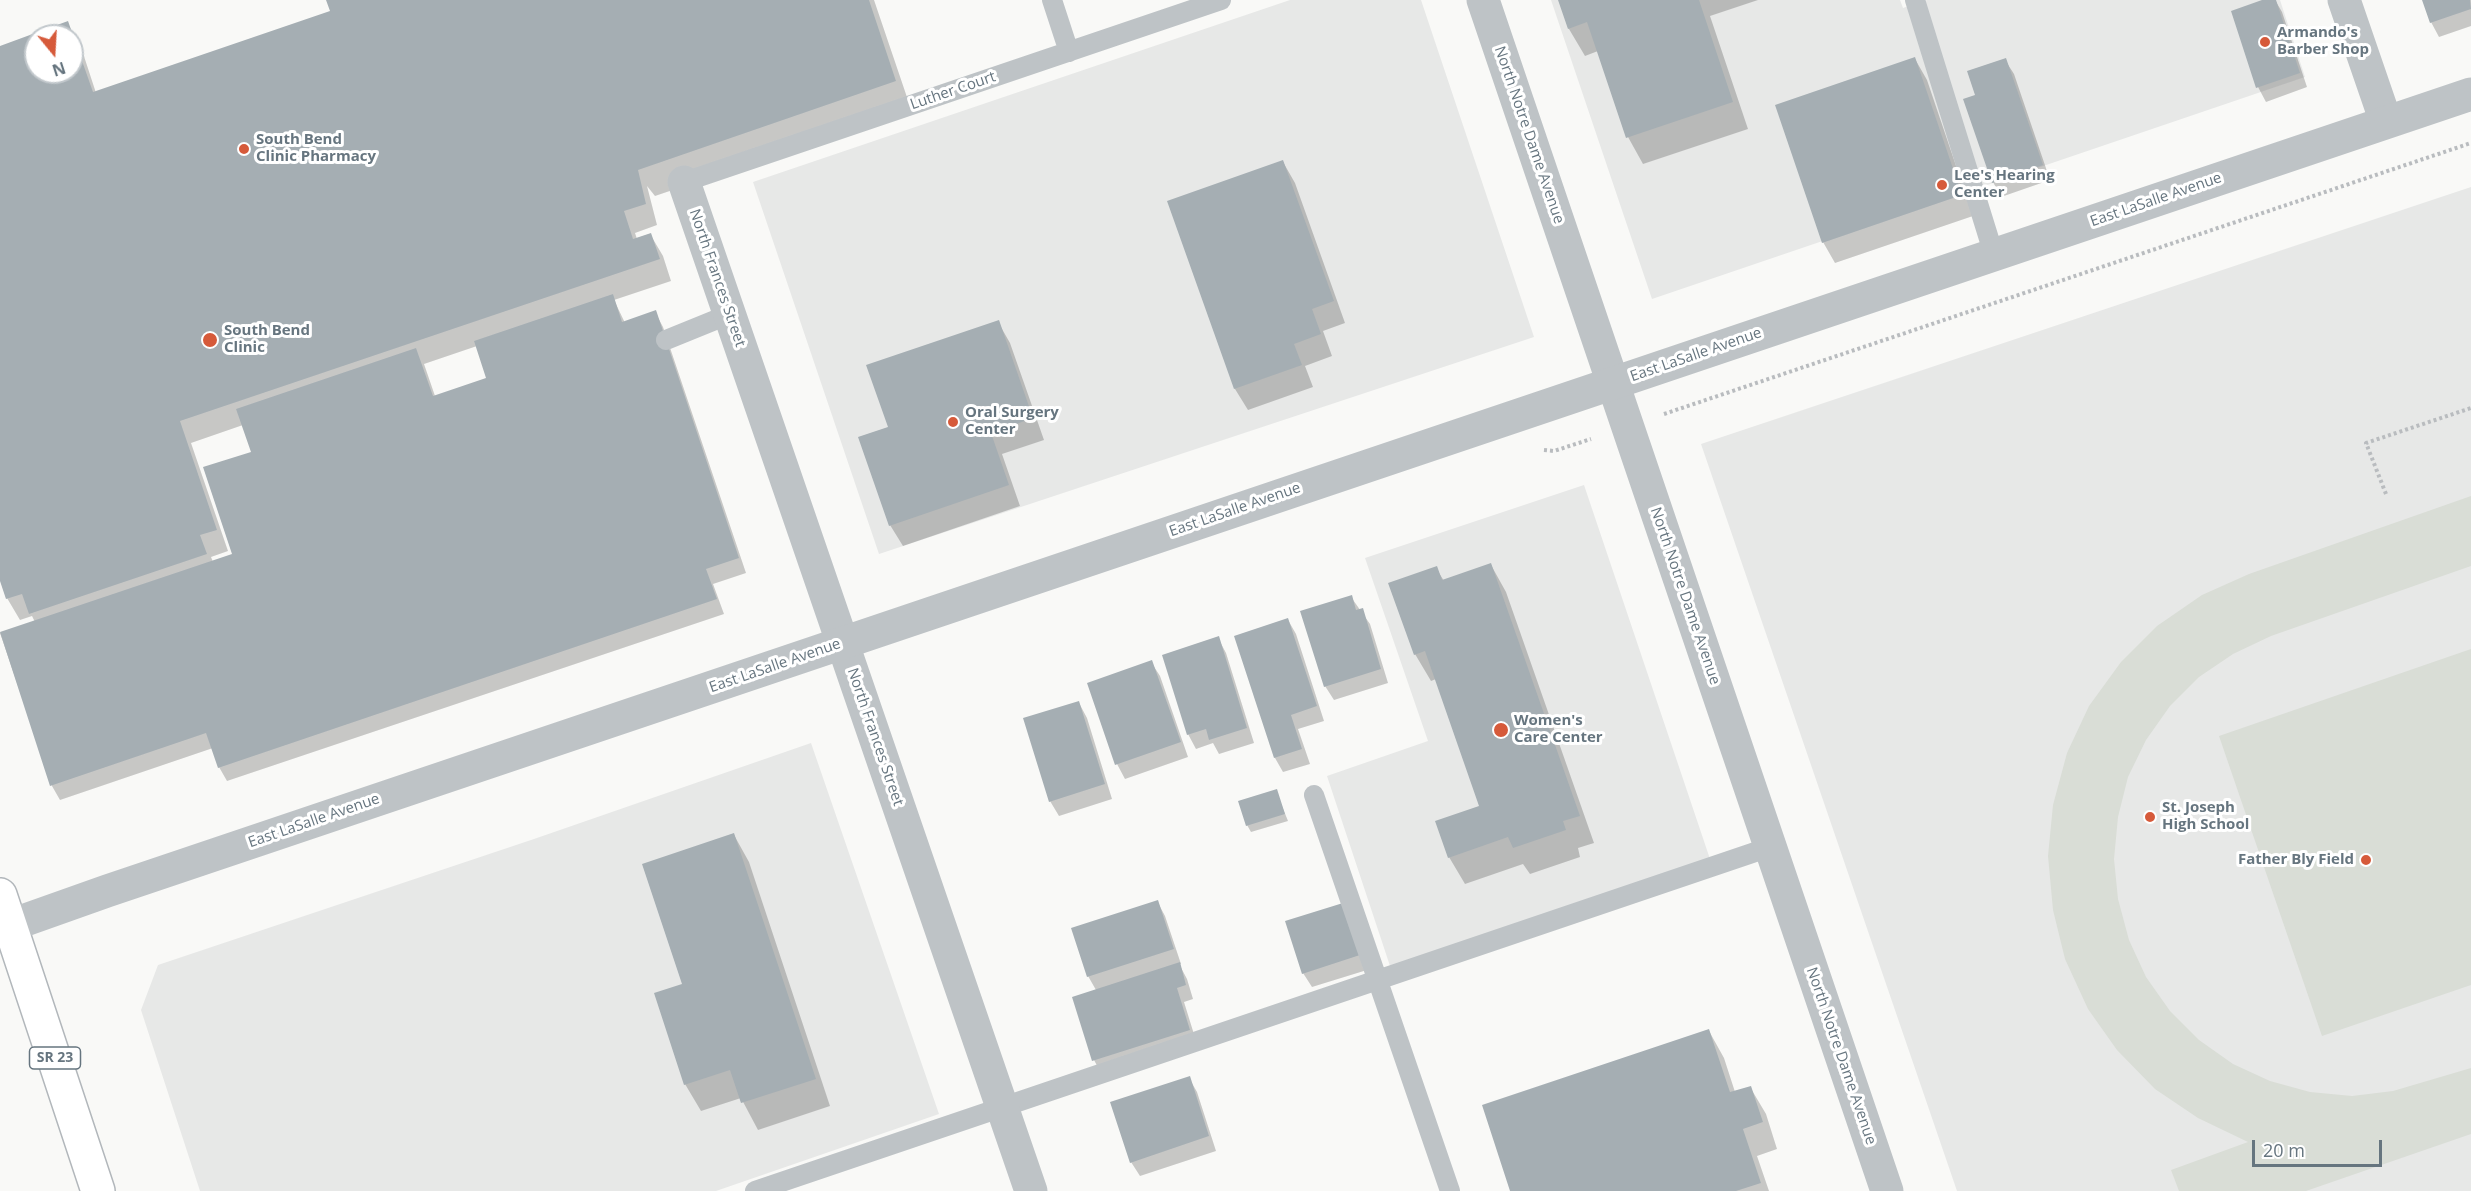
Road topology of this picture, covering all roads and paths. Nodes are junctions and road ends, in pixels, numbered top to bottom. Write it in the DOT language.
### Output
graph roads {
  1 [pos="1052,0"];
  2 [pos="1221,0"];
  3 [pos="1483,0"];
  4 [pos="1915,0"];
  5 [pos="2344,0"];
  6 [pos="1069,52"];
  7 [pos="2471,94"];
  8 [pos="2386,122"];
  9 [pos="2471,143"];
  10 [pos="684,182"];
  11 [pos="1994,255"];
  12 [pos="730,314"];
  13 [pos="666,340"];
  14 [pos="1612,384"];
  15 [pos="1683,408"];
  16 [pos="2471,408"];
  17 [pos="2386,494"];
  18 [pos="843,643"];
  19 [pos="1314,795"];
  20 [pos="1770,847"];
  21 [pos="0,895"];
  22 [pos="5,927"];
  23 [pos="1378,980"];
  24 [pos="1003,1108"];
  25 [pos="98,1191"];
  26 [pos="755,1191"];
  27 [pos="1031,1191"];
  28 [pos="1450,1191"];
  29 [pos="1887,1191"];
  1 -- 6 [label="lane"];
  2 -- 6 [label="lane, Luther Court"];
  3 -- 14 [label="street, North Notre Dame Avenue"];
  4 -- 11 [label="lane"];
  5 -- 8 [label="street"];
  6 -- 10 [label="lane, Luther Court"];
  7 -- 8 [label="street, East LaSalle Avenue"];
  8 -- 11 [label="street, East LaSalle Avenue"];
  9 -- 15 [label="path"];
  10 -- 12 [label="street, North Frances Street"];
  11 -- 14 [label="street, East LaSalle Avenue"];
  12 -- 13 [label="lane"];
  12 -- 18 [label="street, North Frances Street"];
  14 -- 18 [label="street, East LaSalle Avenue"];
  14 -- 20 [label="street, North Notre Dame Avenue"];
  16 -- 17 [label="path"];
  18 -- 22 [label="street, East LaSalle Avenue"];
  18 -- 24 [label="street, North Frances Street"];
  19 -- 23 [label="lane"];
  20 -- 23 [label="lane"];
  20 -- 29 [label="street, North Notre Dame Avenue"];
  21 -- 22 [label="main road, SR 23"];
  22 -- 25 [label="main road, SR 23"];
  23 -- 24 [label="lane"];
  23 -- 28 [label="lane"];
  24 -- 26 [label="lane"];
  24 -- 27 [label="street, North Frances Street"];
}
